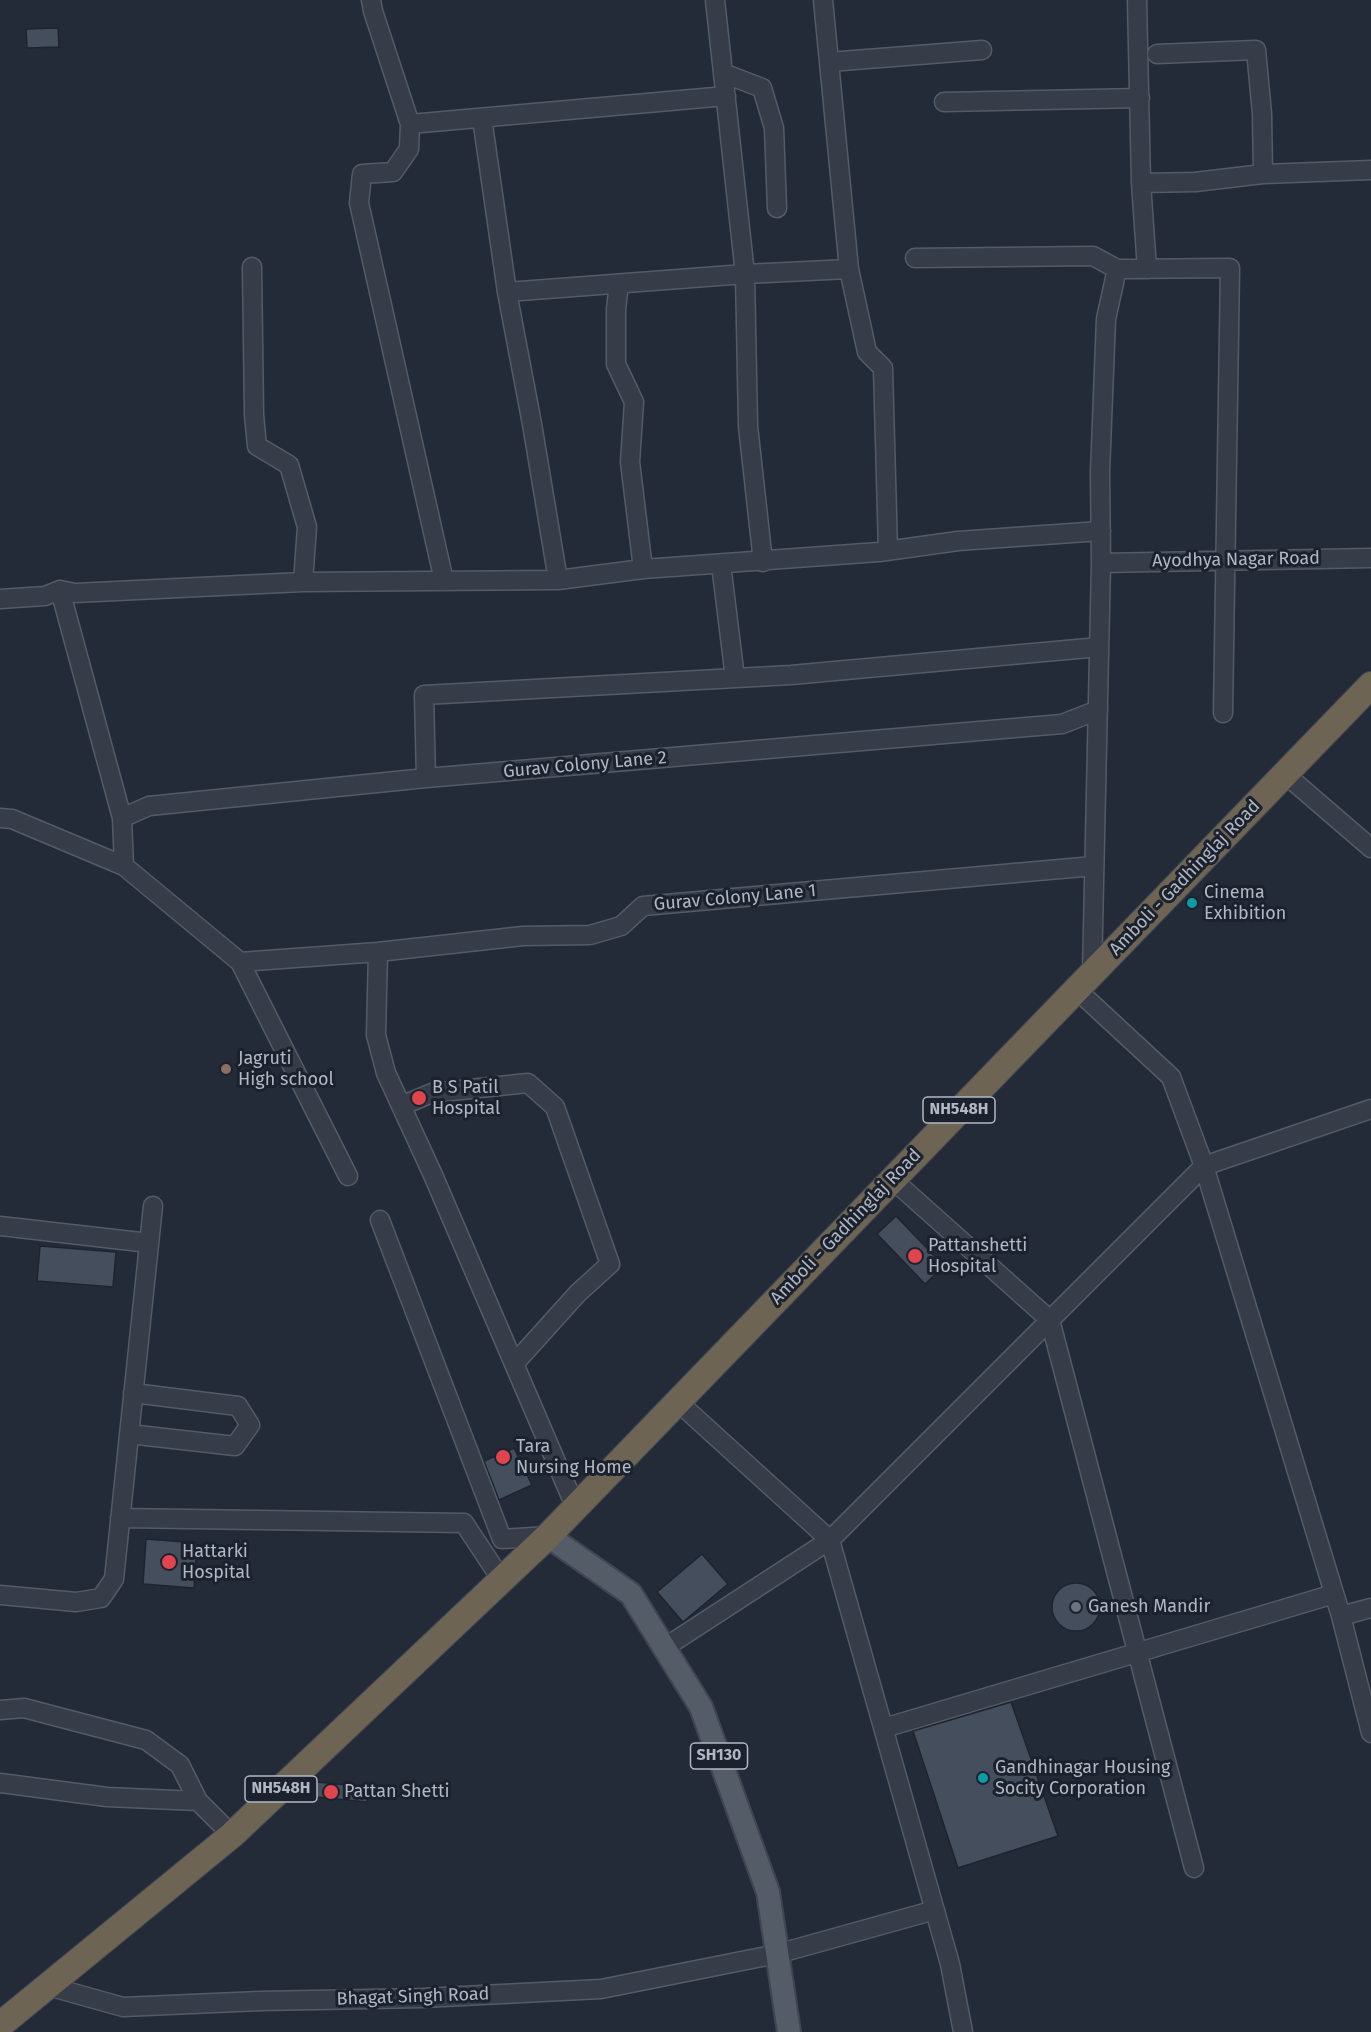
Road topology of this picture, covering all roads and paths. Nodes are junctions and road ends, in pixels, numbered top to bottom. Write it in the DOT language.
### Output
graph roads {
  1 [pos="371,0"];
  2 [pos="715,0"];
  3 [pos="823,0"];
  4 [pos="1137,0"];
  5 [pos="982,50"];
  6 [pos="1157,54"];
  7 [pos="829,62"];
  8 [pos="723,73"];
  9 [pos="726,96"];
  10 [pos="1140,98"];
  11 [pos="944,102"];
  12 [pos="482,118"];
  13 [pos="410,124"];
  14 [pos="1371,170"];
  15 [pos="1263,174"];
  16 [pos="1141,183"];
  17 [pos="777,208"];
  18 [pos="915,258"];
  19 [pos="252,267"];
  20 [pos="849,269"];
  21 [pos="1117,269"];
  22 [pos="1147,269"];
  23 [pos="745,274"];
  24 [pos="619,284"];
  25 [pos="507,292"];
  26 [pos="1101,531"];
  27 [pos="888,550"];
  28 [pos="1371,558"];
  29 [pos="1227,560"];
  30 [pos="763,562"];
  31 [pos="1101,563"];
  32 [pos="721,564"];
  33 [pos="643,569"];
  34 [pos="558,580"];
  35 [pos="444,581"];
  36 [pos="303,582"];
  37 [pos="60,590"];
  38 [pos="0,599"];
  39 [pos="1099,647"];
  40 [pos="735,678"];
  41 [pos="1371,685"];
  42 [pos="1098,710"];
  43 [pos="1223,713"];
  44 [pos="1286,774"];
  45 [pos="426,778"];
  46 [pos="0,818"];
  47 [pos="122,818"];
  48 [pos="1371,848"];
  49 [pos="124,866"];
  50 [pos="1094,867"];
  51 [pos="378,952"];
  52 [pos="240,962"];
  53 [pos="1084,982"];
  54 [pos="401,1106"];
  55 [pos="1371,1109"];
  56 [pos="1204,1166"];
  57 [pos="348,1176"];
  58 [pos="892,1179"];
  59 [pos="153,1206"];
  60 [pos="380,1220"];
  61 [pos="0,1226"];
  62 [pos="149,1244"];
  63 [pos="1050,1320"];
  64 [pos="514,1364"];
  65 [pos="133,1393"];
  66 [pos="677,1401"];
  67 [pos="129,1434"];
  68 [pos="575,1506"];
  69 [pos="120,1518"];
  70 [pos="548,1536"];
  71 [pos="830,1540"];
  72 [pos="501,1579"];
  73 [pos="1334,1594"];
  74 [pos="0,1595"];
  75 [pos="1371,1608"];
  76 [pos="1341,1616"];
  77 [pos="664,1648"];
  78 [pos="1138,1653"];
  79 [pos="0,1710"];
  80 [pos="884,1728"];
  81 [pos="1371,1733"];
  82 [pos="0,1783"];
  83 [pos="198,1801"];
  84 [pos="232,1835"];
  85 [pos="1194,1868"];
  86 [pos="935,1910"];
  87 [pos="777,1954"];
  88 [pos="48,1986"];
  89 [pos="0,2025"];
  90 [pos="789,2032"];
  91 [pos="963,2032"];
  1 -- 13 [label="street"];
  2 -- 8 [label="street"];
  3 -- 7 [label="street"];
  4 -- 10 [label="street"];
  5 -- 7 [label="street"];
  6 -- 15 [label="street"];
  7 -- 20 [label="street"];
  8 -- 9 [label="street"];
  8 -- 17 [label="street"];
  9 -- 12 [label="street"];
  9 -- 23 [label="street"];
  10 -- 11 [label="street"];
  10 -- 16 [label="street"];
  12 -- 13 [label="street"];
  12 -- 25 [label="street"];
  13 -- 35 [label="street"];
  14 -- 15 [label="street"];
  15 -- 16 [label="street"];
  16 -- 22 [label="street"];
  18 -- 21 [label="street"];
  19 -- 36 [label="street"];
  20 -- 23 [label="street"];
  20 -- 27 [label="street"];
  21 -- 22 [label="street"];
  21 -- 26 [label="street"];
  22 -- 29 [label="street"];
  23 -- 24 [label="street"];
  23 -- 30 [label="street"];
  24 -- 25 [label="street"];
  24 -- 33 [label="street"];
  25 -- 34 [label="street"];
  26 -- 27 [label="street"];
  26 -- 31 [label="street"];
  27 -- 30 [label="street"];
  28 -- 29 [label="street, Ayodhya Nagar Road"];
  29 -- 31 [label="street, Ayodhya Nagar Road"];
  29 -- 43 [label="street"];
  30 -- 32 [label="street"];
  31 -- 39 [label="street"];
  32 -- 33 [label="street"];
  32 -- 40 [label="street"];
  33 -- 34 [label="street"];
  34 -- 35 [label="street"];
  35 -- 36 [label="street"];
  36 -- 37 [label="street"];
  37 -- 38 [label="street"];
  37 -- 47 [label="street"];
  39 -- 40 [label="street"];
  39 -- 42 [label="street"];
  40 -- 45 [label="street"];
  41 -- 44 [label="highway, Amboli - Gadhinglaj Road / NH548H"];
  42 -- 45 [label="street, Gurav Colony Lane 2"];
  42 -- 50 [label="street"];
  44 -- 48 [label="street"];
  44 -- 53 [label="highway, Amboli - Gadhinglaj Road / NH548H"];
  45 -- 47 [label="street, Gurav Colony Lane 2"];
  46 -- 49 [label="street"];
  47 -- 49 [label="street"];
  49 -- 52 [label="street"];
  50 -- 51 [label="street, Gurav Colony Lane 1"];
  50 -- 53 [label="street"];
  51 -- 52 [label="street, Gurav Colony Lane 1"];
  51 -- 54 [label="street"];
  52 -- 57 [label="street"];
  53 -- 56 [label="street"];
  53 -- 58 [label="highway, Amboli - Gadhinglaj Road / NH548H"];
  54 -- 64 [label="street"];
  54 -- 64 [label="street"];
  55 -- 56 [label="street"];
  56 -- 63 [label="street"];
  56 -- 73 [label="street"];
  58 -- 63 [label="street"];
  58 -- 66 [label="highway, Amboli - Gadhinglaj Road / NH548H"];
  59 -- 62 [label="street"];
  60 -- 70 [label="street"];
  61 -- 62 [label="street"];
  62 -- 65 [label="street"];
  63 -- 71 [label="street"];
  63 -- 78 [label="street"];
  64 -- 68 [label="street"];
  65 -- 67 [label="street"];
  65 -- 67 [label="street"];
  66 -- 68 [label="highway, Amboli - Gadhinglaj Road / NH548H"];
  66 -- 71 [label="street"];
  67 -- 69 [label="street"];
  68 -- 70 [label="highway, Amboli - Gadhinglaj Road / NH548H"];
  69 -- 72 [label="street"];
  69 -- 74 [label="street"];
  70 -- 72 [label="highway, NH548H"];
  70 -- 77 [label="main road, SH130"];
  71 -- 77 [label="street"];
  71 -- 80 [label="street"];
  72 -- 84 [label="highway, NH548H"];
  73 -- 76 [label="street"];
  73 -- 78 [label="street"];
  75 -- 76 [label="street"];
  76 -- 81 [label="street"];
  77 -- 87 [label="main road, SH130"];
  78 -- 80 [label="street"];
  78 -- 85 [label="street"];
  79 -- 83 [label="street"];
  80 -- 86 [label="street"];
  82 -- 83 [label="street"];
  83 -- 84 [label="street"];
  84 -- 88 [label="highway, NH548H"];
  86 -- 87 [label="street, Bhagat Singh Road"];
  86 -- 91 [label="street"];
  87 -- 88 [label="street, Bhagat Singh Road"];
  87 -- 90 [label="main road, SH130"];
  88 -- 89 [label="highway, NH548H"];
}
